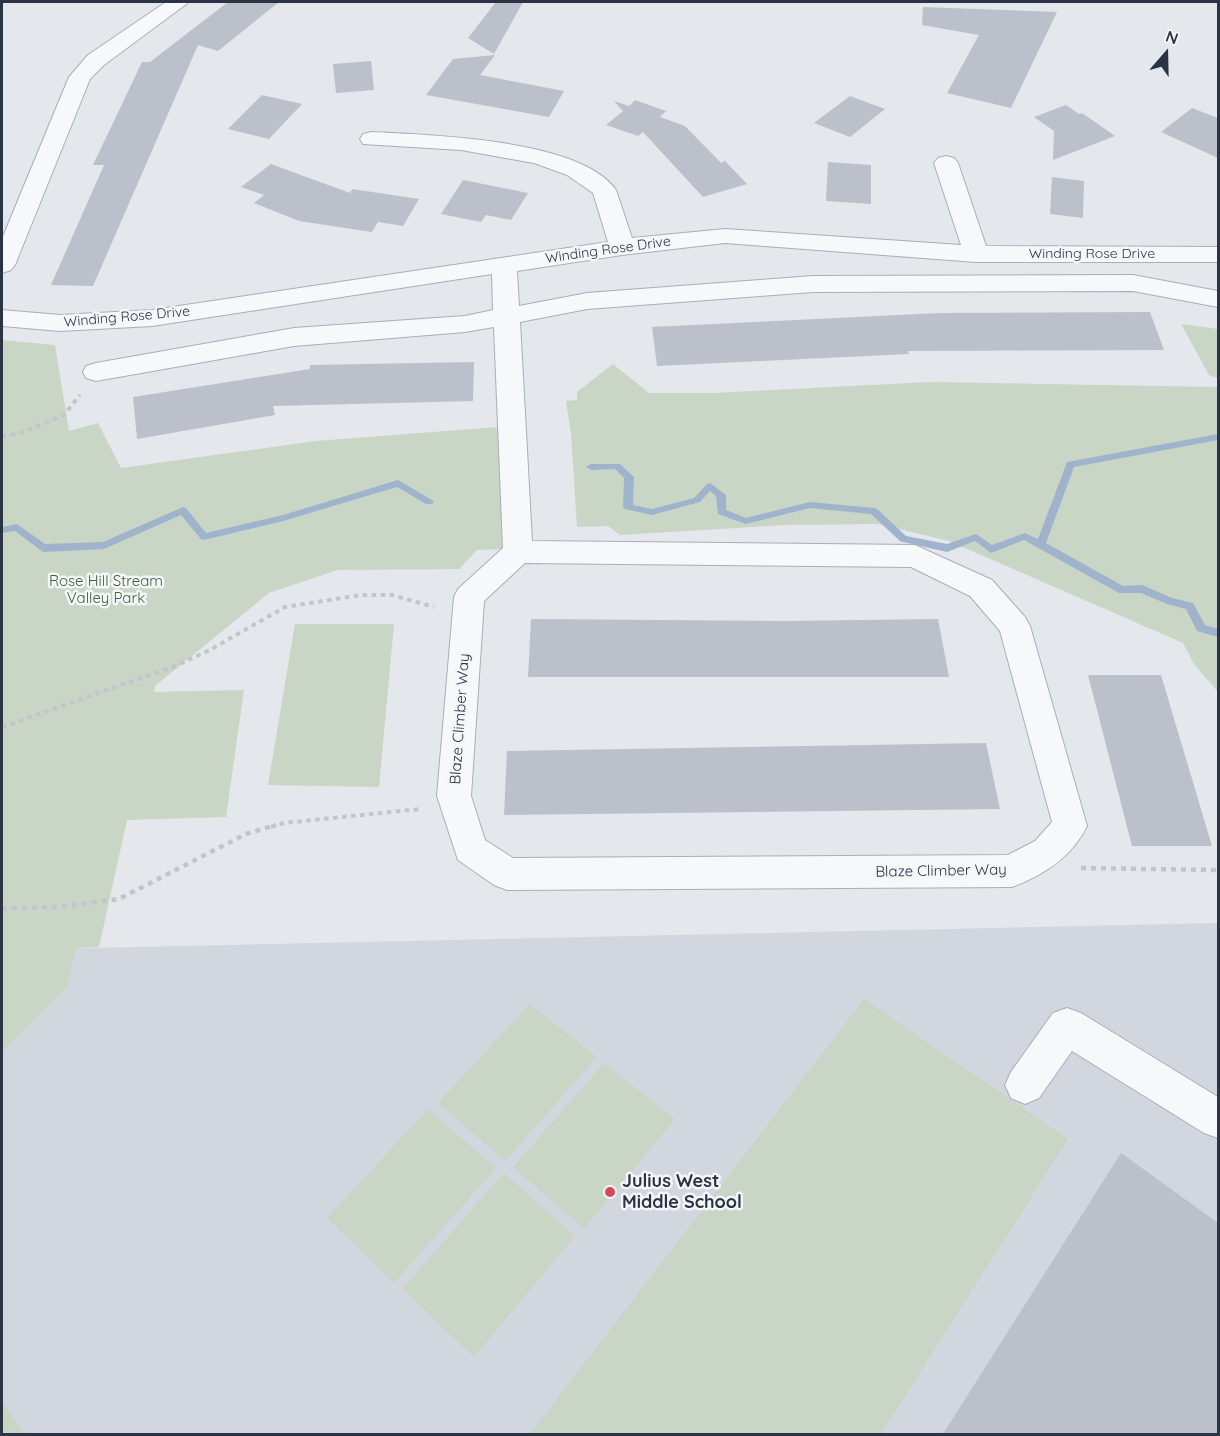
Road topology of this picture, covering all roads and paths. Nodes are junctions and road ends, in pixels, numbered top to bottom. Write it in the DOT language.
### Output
graph roads {
  1 [pos="179,2"];
  2 [pos="371,139"];
  3 [pos="946,163"];
  4 [pos="622,247"];
  5 [pos="976,254"];
  6 [pos="1218,254"];
  7 [pos="504,264"];
  8 [pos="2,265"];
  9 [pos="1218,299"];
  10 [pos="507,315"];
  11 [pos="2,318"];
  12 [pos="89,382"];
  13 [pos="2,438"];
  14 [pos="518,552"];
  15 [pos="467,612"];
  16 [pos="2,727"];
  17 [pos="457,804"];
  18 [pos="1080,868"];
  19 [pos="1218,870"];
  20 [pos="2,909"];
  21 [pos="1025,1085"];
  22 [pos="1218,1119"];
  1 -- 8 [label="street"];
  2 -- 4 [label="street"];
  3 -- 5 [label="street"];
  4 -- 5 [label="street, Winding Rose Drive"];
  4 -- 7 [label="street, Winding Rose Drive"];
  5 -- 6 [label="street, Winding Rose Drive"];
  7 -- 10 [label="street"];
  7 -- 11 [label="street, Winding Rose Drive"];
  9 -- 10 [label="street"];
  10 -- 12 [label="street"];
  10 -- 14 [label="street"];
  12 -- 13 [label="path"];
  14 -- 15 [label="street, Blaze Climber Way"];
  14 -- 17 [label="street, Blaze Climber Way"];
  15 -- 16 [label="path"];
  15 -- 17 [label="street, Blaze Climber Way"];
  17 -- 20 [label="path"];
  18 -- 19 [label="path"];
  21 -- 22 [label="street"];
}
